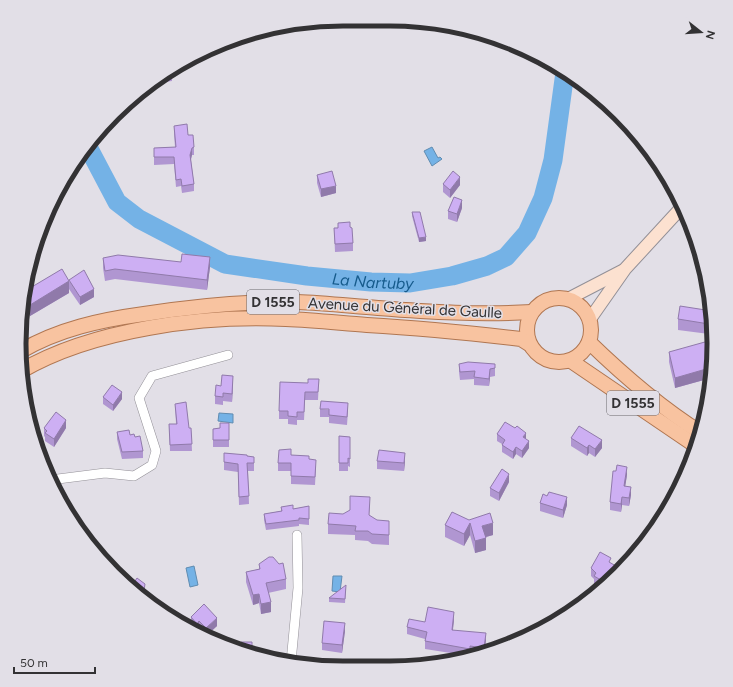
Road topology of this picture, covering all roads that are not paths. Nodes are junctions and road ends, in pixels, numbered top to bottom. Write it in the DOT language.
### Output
graph roads {
  1 [pos="678,211"];
  2 [pos="625,269"];
  3 [pos="568,299"];
  4 [pos="532,312"];
  5 [pos="590,319"];
  6 [pos="590,342"];
  7 [pos="529,344"];
  8 [pos="26,348"];
  9 [pos="228,355"];
  10 [pos="571,361"];
  11 [pos="27,367"];
  12 [pos="695,429"];
  13 [pos="691,443"];
  14 [pos="57,479"];
  15 [pos="298,535"];
  16 [pos="292,656"];
  1 -- 2 [label="main road"];
  2 -- 3 [label="main road"];
  2 -- 5 [label="main road"];
  3 -- 4 [label="main road"];
  3 -- 5 [label="main road"];
  4 -- 7 [label="main road"];
  4 -- 8 [label="main road, Avenue du Général de Gaulle / D 1555"];
  5 -- 6 [label="main road"];
  6 -- 10 [label="main road"];
  6 -- 12 [label="main road, D 1555"];
  7 -- 10 [label="main road"];
  7 -- 11 [label="main road, Avenue du Général de Gaulle / D 1555"];
  9 -- 14 [label="street"];
  10 -- 13 [label="main road, D 1555"];
  15 -- 16 [label="street"];
}
